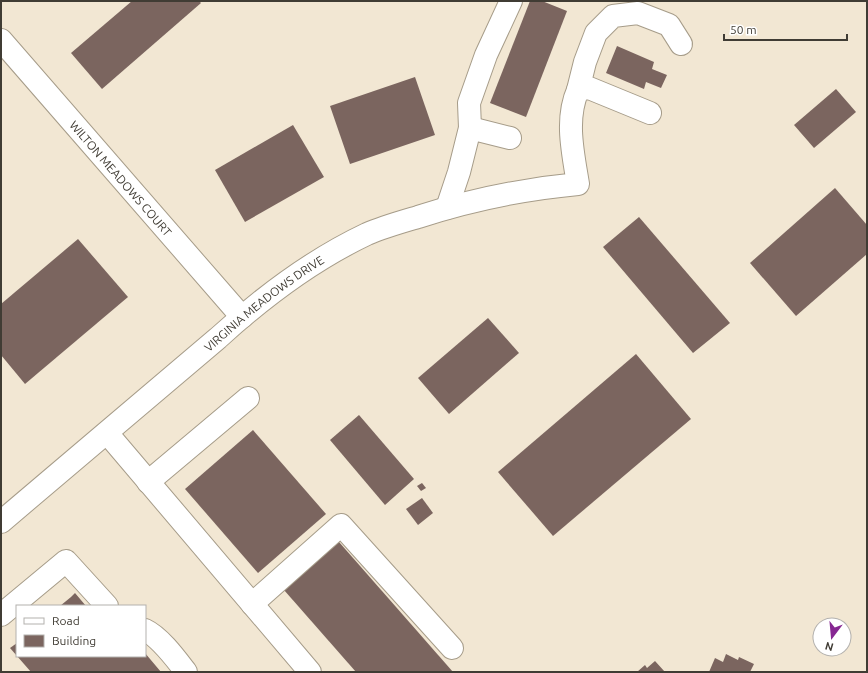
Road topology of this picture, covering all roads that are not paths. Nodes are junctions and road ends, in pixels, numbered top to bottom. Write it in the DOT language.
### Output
graph roads {
  1 [pos="511,1"];
  2 [pos="1,40"];
  3 [pos="681,44"];
  4 [pos="578,90"];
  5 [pos="650,113"];
  6 [pos="470,128"];
  7 [pos="510,138"];
  8 [pos="446,208"];
  9 [pos="242,317"];
  10 [pos="248,398"];
  11 [pos="106,433"];
  12 [pos="148,482"];
  13 [pos="1,522"];
  14 [pos="252,604"];
  15 [pos="106,605"];
  16 [pos="1,615"];
  17 [pos="146,630"];
  18 [pos="452,648"];
  19 [pos="186,672"];
  20 [pos="310,672"];
  1 -- 6 [label="street"];
  2 -- 9 [label="street, WILTON MEADOWS COURT"];
  3 -- 4 [label="street"];
  4 -- 5 [label="street"];
  4 -- 8 [label="street, VIRGINIA MEADOWS DRIVE"];
  6 -- 7 [label="street"];
  6 -- 8 [label="street"];
  8 -- 9 [label="street, VIRGINIA MEADOWS DRIVE"];
  9 -- 11 [label="street, VIRGINIA MEADOWS DRIVE"];
  10 -- 12 [label="street"];
  11 -- 12 [label="street"];
  11 -- 13 [label="street, VIRGINIA MEADOWS DRIVE"];
  12 -- 14 [label="street"];
  14 -- 18 [label="street"];
  14 -- 20 [label="street"];
  15 -- 16 [label="street"];
  17 -- 19 [label="street"];
}
